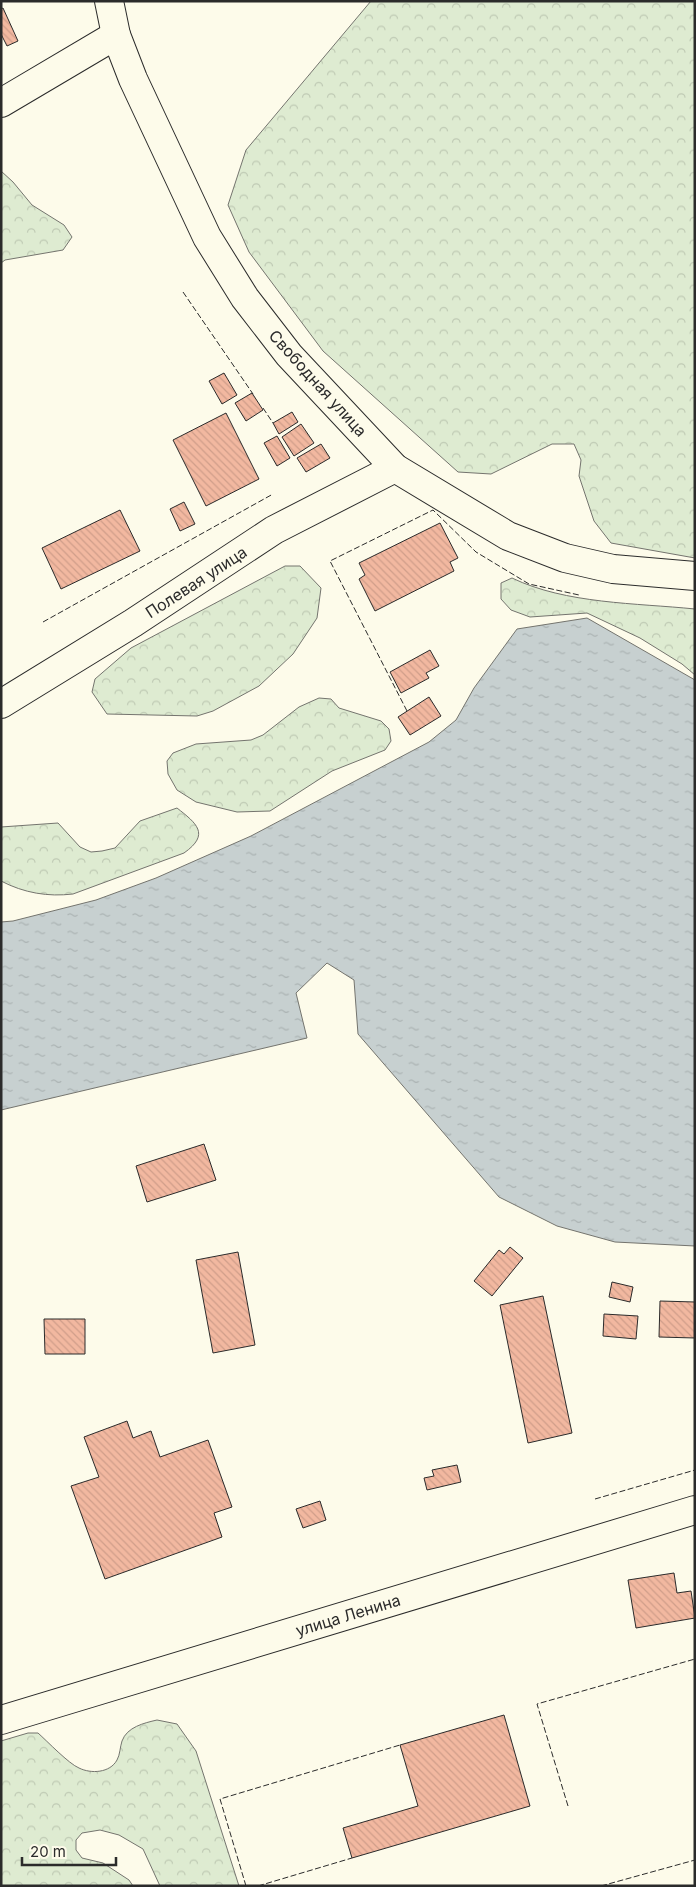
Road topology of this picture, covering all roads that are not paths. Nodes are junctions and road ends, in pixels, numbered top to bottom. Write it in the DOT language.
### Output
graph roads {
  1 [pos="109,1"];
  2 [pos="116,35"];
  3 [pos="1,103"];
  4 [pos="395,468"];
  5 [pos="695,576"];
  6 [pos="1,704"];
  7 [pos="695,1510"];
  8 [pos="1,1720"];
  1 -- 2 [label="street, Свободная улица"];
  2 -- 3 [label="street"];
  2 -- 4 [label="street, Свободная улица"];
  4 -- 5 [label="street, Свободная улица"];
  4 -- 6 [label="street, Полевая улица"];
  7 -- 8 [label="street, улица Ленина"];
}
